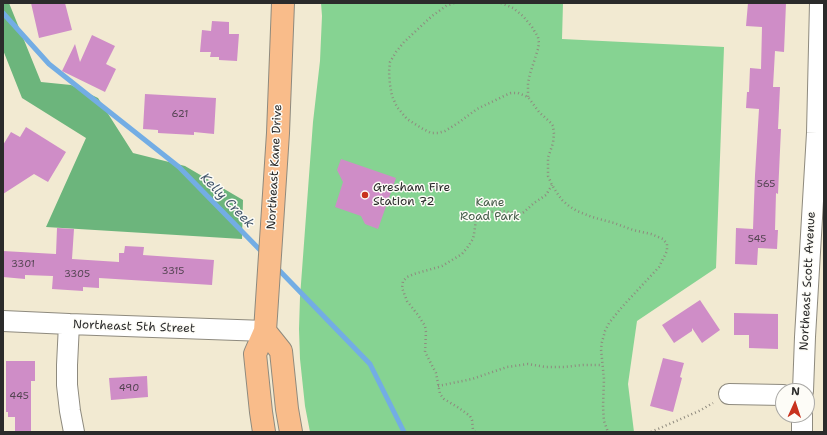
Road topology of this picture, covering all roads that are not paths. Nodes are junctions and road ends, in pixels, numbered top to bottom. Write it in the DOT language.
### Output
graph roads {
  1 [pos="283,3"];
  2 [pos="820,3"];
  3 [pos="821,133"];
  4 [pos="3,321"];
  5 [pos="69,324"];
  6 [pos="266,331"];
  7 [pos="803,383"];
  8 [pos="729,394"];
  9 [pos="775,395"];
  10 [pos="74,432"];
  11 [pos="264,432"];
  12 [pos="291,432"];
  1 -- 6 [label="main road, Northeast Kane Drive"];
  2 -- 3 [label="street, Northeast Scott Avenue"];
  3 -- 7 [label="street, Northeast Scott Avenue"];
  4 -- 5 [label="street, Northeast 5th Street"];
  5 -- 6 [label="street, Northeast 5th Street"];
  5 -- 10 [label="street"];
  6 -- 11 [label="main road, Northeast Kane Drive"];
  6 -- 12 [label="main road"];
  8 -- 9 [label="street"];
}
